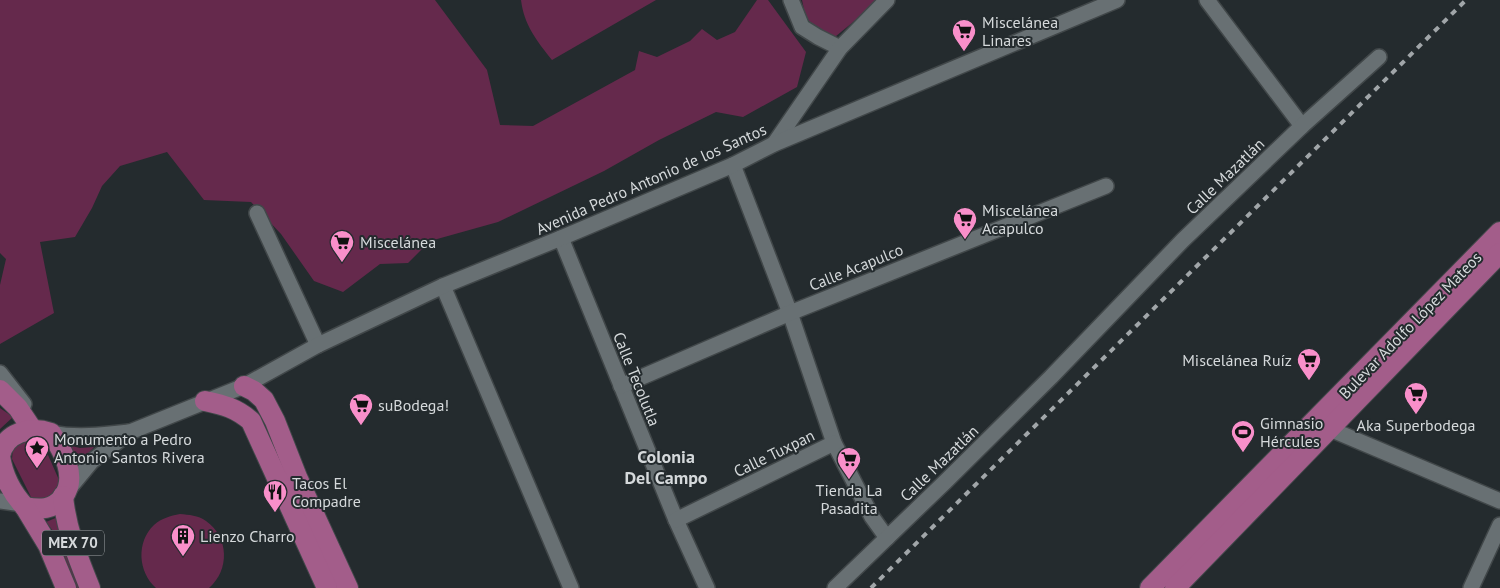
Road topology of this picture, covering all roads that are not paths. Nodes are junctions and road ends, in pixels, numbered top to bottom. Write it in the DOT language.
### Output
graph roads {
  1 [pos="791,0"];
  2 [pos="887,0"];
  3 [pos="1117,0"];
  4 [pos="1207,0"];
  5 [pos="840,48"];
  6 [pos="1379,57"];
  7 [pos="1302,126"];
  8 [pos="774,144"];
  9 [pos="733,166"];
  10 [pos="1106,186"];
  11 [pos="257,213"];
  12 [pos="1500,232"];
  13 [pos="561,238"];
  14 [pos="1500,253"];
  15 [pos="443,286"];
  16 [pos="790,313"];
  17 [pos="318,345"];
  18 [pos="0,373"];
  19 [pos="244,386"];
  20 [pos="621,386"];
  21 [pos="0,390"];
  22 [pos="205,401"];
  23 [pos="1330,429"];
  24 [pos="41,431"];
  25 [pos="130,432"];
  26 [pos="834,443"];
  27 [pos="0,451"];
  28 [pos="66,493"];
  29 [pos="0,501"];
  30 [pos="1500,501"];
  31 [pos="24,506"];
  32 [pos="676,520"];
  33 [pos="1500,525"];
  34 [pos="887,538"];
  35 [pos="1179,582"];
  36 [pos="66,588"];
  37 [pos="90,588"];
  38 [pos="327,588"];
  39 [pos="348,588"];
  40 [pos="571,588"];
  41 [pos="707,588"];
  42 [pos="835,588"];
  43 [pos="1150,588"];
  44 [pos="1471,588"];
  1 -- 5 [label="street"];
  2 -- 5 [label="street"];
  3 -- 8 [label="street, Avenida Pedro Antonio de los Santos"];
  4 -- 7 [label="street"];
  5 -- 8 [label="street"];
  6 -- 7 [label="street, Calle Mazatlán"];
  7 -- 34 [label="street, Calle Mazatlán"];
  8 -- 9 [label="street, Avenida Pedro Antonio de los Santos"];
  9 -- 13 [label="street, Avenida Pedro Antonio de los Santos"];
  9 -- 16 [label="street"];
  10 -- 16 [label="street, Calle Acapulco"];
  11 -- 17 [label="street"];
  12 -- 35 [label="main road, Bulevar Adolfo López Mateos"];
  13 -- 15 [label="street, Avenida Pedro Antonio de los Santos"];
  13 -- 20 [label="street, Calle Tecolutla"];
  14 -- 23 [label="main road, Bulevar Adolfo López Mateos"];
  15 -- 17 [label="street, Avenida Pedro Antonio de los Santos"];
  15 -- 40 [label="street"];
  16 -- 20 [label="street, Calle Acapulco"];
  16 -- 26 [label="street"];
  17 -- 19 [label="street, Avenida Pedro Antonio de los Santos"];
  18 -- 24 [label="street"];
  19 -- 22 [label="street, Avenida Pedro Antonio de los Santos"];
  19 -- 39 [label="main road"];
  20 -- 32 [label="street, Calle Tecolutla"];
  21 -- 24 [label="main road, MEX 70"];
  22 -- 25 [label="street, Avenida Pedro Antonio de los Santos"];
  22 -- 38 [label="main road"];
  23 -- 30 [label="street"];
  23 -- 35 [label="main road, Bulevar Adolfo López Mateos"];
  24 -- 25 [label="street"];
  24 -- 27 [label="main road, MEX 70"];
  24 -- 28 [label="main road, MEX 70"];
  25 -- 28 [label="street"];
  26 -- 32 [label="street, Calle Tuxpan"];
  26 -- 34 [label="street"];
  27 -- 31 [label="main road, MEX 70"];
  28 -- 31 [label="main road, MEX 70"];
  28 -- 37 [label="main road, MEX 70"];
  29 -- 31 [label="street"];
  31 -- 36 [label="main road, MEX 70"];
  32 -- 41 [label="street, Calle Tecolutla"];
  33 -- 44 [label="street"];
  34 -- 42 [label="street"];
  35 -- 43 [label="main road, Bulevar Adolfo López Mateos"];
}
